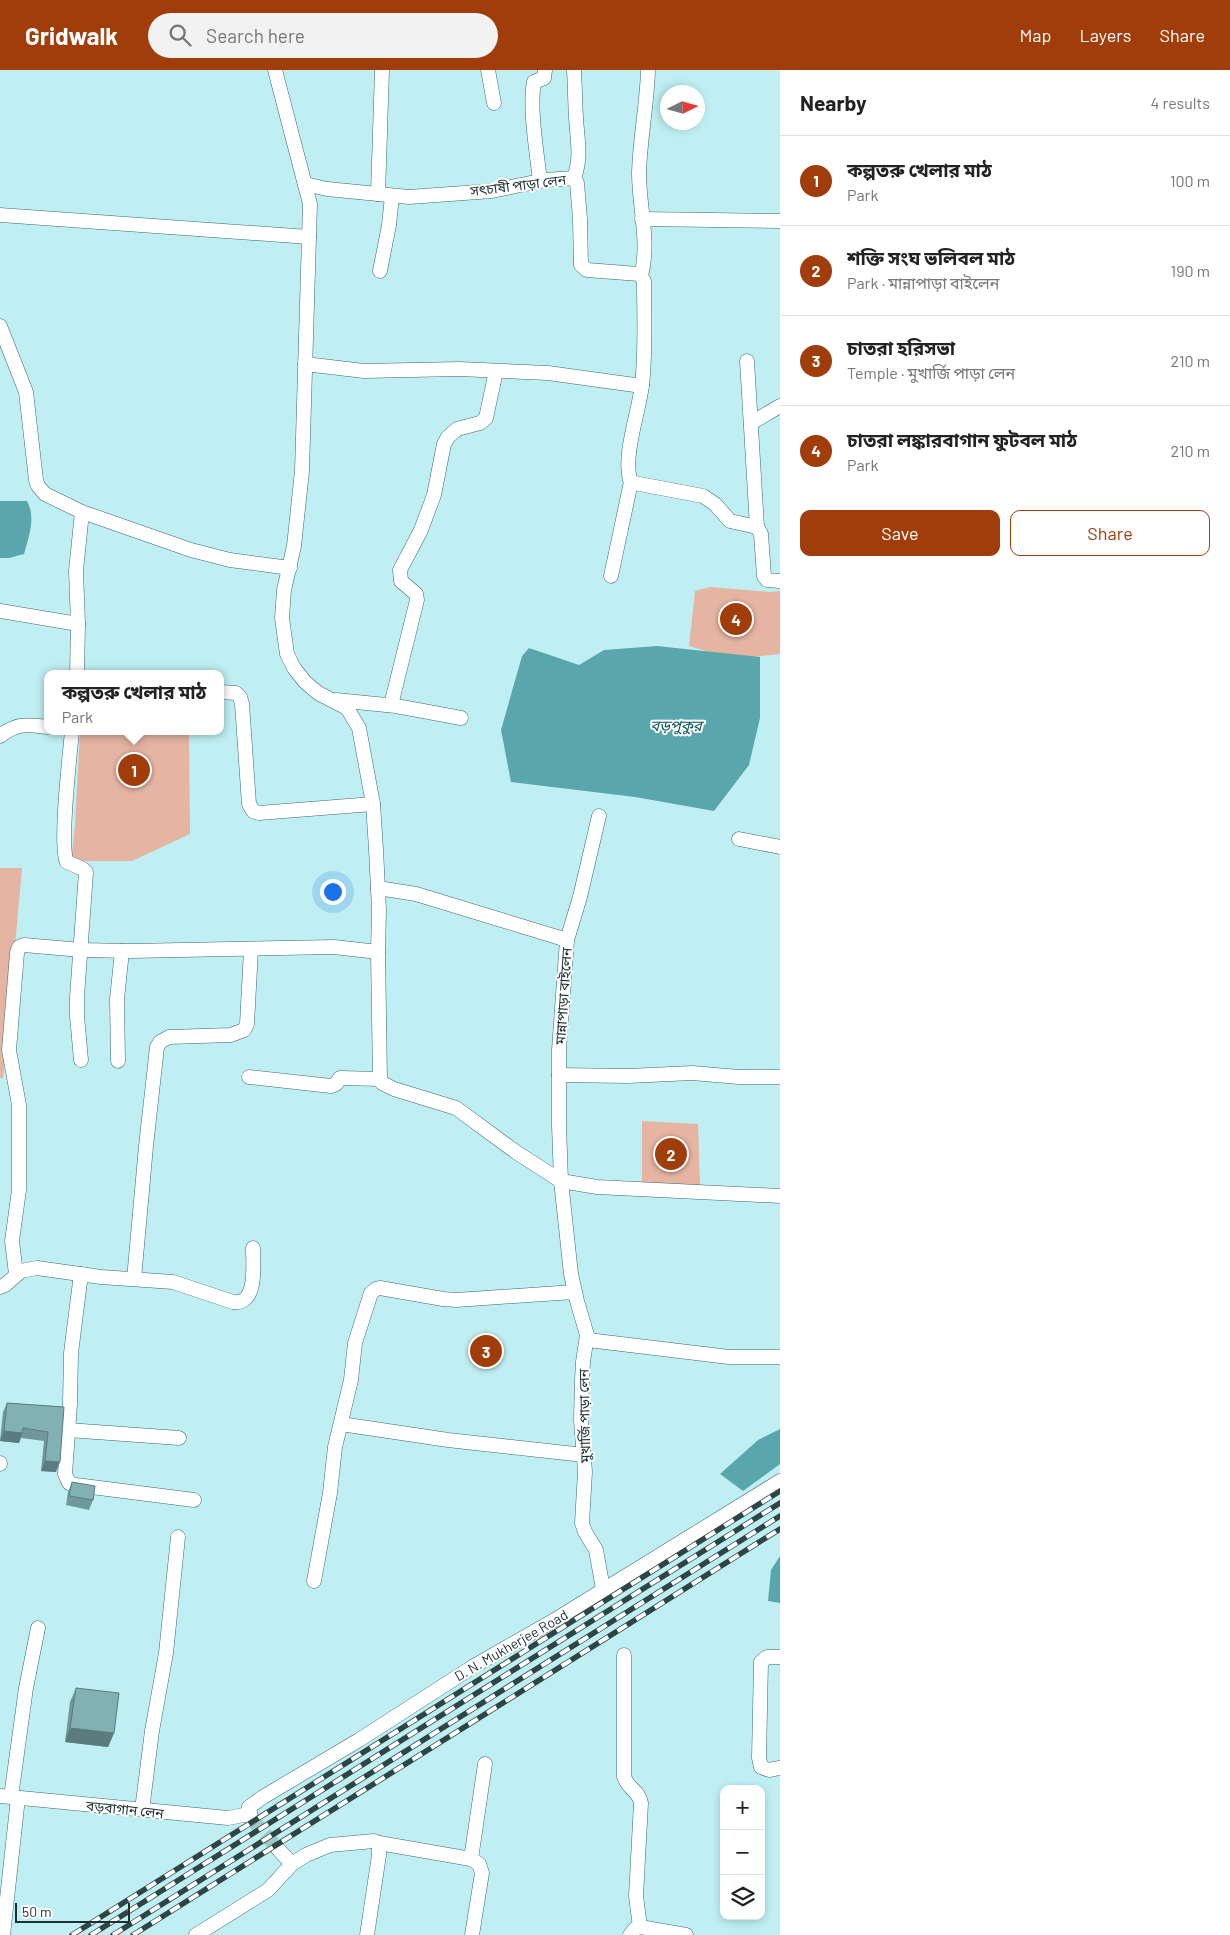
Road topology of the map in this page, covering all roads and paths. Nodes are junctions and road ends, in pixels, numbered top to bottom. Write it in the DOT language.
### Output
graph roads {
  1 [pos="275,70"];
  2 [pos="382,70"];
  3 [pos="488,70"];
  4 [pos="545,70"];
  5 [pos="574,70"];
  6 [pos="648,70"];
  7 [pos="494,103"];
  8 [pos="574,178"];
  9 [pos="540,181"];
  10 [pos="305,184"];
  11 [pos="378,194"];
  12 [pos="392,196"];
  13 [pos="0,215"];
  14 [pos="642,219"];
  15 [pos="780,221"];
  16 [pos="309,237"];
  17 [pos="380,272"];
  18 [pos="642,276"];
  19 [pos="0,326"];
  20 [pos="0,361"];
  21 [pos="15,361"];
  22 [pos="746,361"];
  23 [pos="305,364"];
  24 [pos="496,371"];
  25 [pos="642,386"];
  26 [pos="780,406"];
  27 [pos="751,423"];
  28 [pos="631,482"];
  29 [pos="82,512"];
  30 [pos="758,526"];
  31 [pos="290,568"];
  32 [pos="611,576"];
  33 [pos="780,581"];
  34 [pos="0,611"];
  35 [pos="78,624"];
  36 [pos="76,670"];
  37 [pos="224,692"];
  38 [pos="330,699"];
  39 [pos="391,705"];
  40 [pos="461,718"];
  41 [pos="44,727"];
  42 [pos="72,735"];
  43 [pos="0,736"];
  44 [pos="373,804"];
  45 [pos="599,816"];
  46 [pos="739,839"];
  47 [pos="780,847"];
  48 [pos="378,888"];
  49 [pos="567,940"];
  50 [pos="81,950"];
  51 [pos="251,950"];
  52 [pos="122,951"];
  53 [pos="378,952"];
  54 [pos="81,1060"];
  55 [pos="118,1061"];
  56 [pos="559,1075"];
  57 [pos="249,1077"];
  58 [pos="778,1077"];
  59 [pos="380,1078"];
  60 [pos="561,1181"];
  61 [pos="780,1196"];
  62 [pos="253,1248"];
  63 [pos="16,1274"];
  64 [pos="81,1274"];
  65 [pos="134,1279"];
  66 [pos="0,1287"];
  67 [pos="574,1292"];
  68 [pos="588,1340"];
  69 [pos="780,1357"];
  70 [pos="341,1424"];
  71 [pos="68,1430"];
  72 [pos="179,1438"];
  73 [pos="584,1454"];
  74 [pos="780,1481"];
  75 [pos="194,1500"];
  76 [pos="178,1537"];
  77 [pos="314,1581"];
  78 [pos="603,1589"];
  79 [pos="38,1628"];
  80 [pos="624,1655"];
  81 [pos="780,1657"];
  82 [pos="485,1764"];
  83 [pos="780,1768"];
  84 [pos="10,1797"];
  85 [pos="142,1810"];
  86 [pos="250,1816"];
  87 [pos="379,1843"];
  88 [pos="278,1849"];
  89 [pos="471,1859"];
  90 [pos="292,1864"];
  91 [pos="635,1931"];
  92 [pos="3,1935"];
  93 [pos="196,1935"];
  94 [pos="366,1935"];
  95 [pos="472,1935"];
  96 [pos="686,1935"];
  1 -- 10 [label="street"];
  2 -- 11 [label="street"];
  3 -- 7 [label="street"];
  4 -- 9 [label="street"];
  5 -- 8 [label="street"];
  6 -- 14 [label="street"];
  8 -- 9 [label="street, সৎচাষী পাড়া লেন"];
  8 -- 18 [label="street, সৎচাষী পাড়া লেন"];
  9 -- 12 [label="street, সৎচাষী পাড়া লেন"];
  10 -- 11 [label="street, সৎচাষী পাড়া লেন"];
  10 -- 16 [label="street"];
  11 -- 12 [label="street, সৎচাষী পাড়া লেন"];
  12 -- 17 [label="street"];
  13 -- 16 [label="street"];
  14 -- 15 [label="street"];
  14 -- 18 [label="street"];
  16 -- 23 [label="street"];
  18 -- 25 [label="street"];
  19 -- 21 [label="street"];
  20 -- 21 [label="street"];
  21 -- 29 [label="street"];
  22 -- 27 [label="street"];
  23 -- 24 [label="street"];
  23 -- 31 [label="street"];
  24 -- 25 [label="street"];
  24 -- 39 [label="street"];
  25 -- 28 [label="street"];
  26 -- 27 [label="street"];
  27 -- 30 [label="street"];
  28 -- 30 [label="street"];
  28 -- 32 [label="street"];
  29 -- 31 [label="street"];
  29 -- 35 [label="street"];
  30 -- 33 [label="street"];
  31 -- 38 [label="street"];
  34 -- 35 [label="street"];
  35 -- 36 [label="street"];
  37 -- 44 [label="street"];
  38 -- 39 [label="street"];
  38 -- 44 [label="street"];
  39 -- 40 [label="street"];
  41 -- 43 [label="street"];
  42 -- 50 [label="street"];
  44 -- 48 [label="street"];
  45 -- 49 [label="street, মান্নাপাড়া বাইলেন"];
  46 -- 47 [label="street"];
  48 -- 49 [label="street"];
  48 -- 53 [label="street"];
  49 -- 56 [label="street, মান্নাপাড়া বাইলেন"];
  50 -- 52 [label="street"];
  50 -- 54 [label="street"];
  50 -- 63 [label="street"];
  51 -- 52 [label="street"];
  51 -- 53 [label="street"];
  51 -- 65 [label="street"];
  52 -- 55 [label="street"];
  53 -- 59 [label="street"];
  56 -- 58 [label="street"];
  56 -- 60 [label="street, মান্নাপাড়া বাইলেন"];
  57 -- 59 [label="street"];
  59 -- 60 [label="street"];
  60 -- 61 [label="street"];
  60 -- 67 [label="street, মুখার্জি পাড়া লেন"];
  62 -- 65 [label="street"];
  63 -- 64 [label="street"];
  63 -- 66 [label="street"];
  64 -- 65 [label="street"];
  64 -- 71 [label="street"];
  67 -- 68 [label="street, মুখার্জি পাড়া লেন"];
  67 -- 70 [label="street"];
  68 -- 69 [label="street"];
  68 -- 73 [label="street, মুখার্জি পাড়া লেন"];
  70 -- 73 [label="street"];
  70 -- 77 [label="street"];
  71 -- 72 [label="street"];
  71 -- 75 [label="street"];
  73 -- 78 [label="street, মুখার্জি পাড়া লেন"];
  74 -- 78 [label="street, D. N. Mukherjee Road"];
  76 -- 85 [label="street"];
  78 -- 86 [label="street, D. N. Mukherjee Road"];
  79 -- 84 [label="street"];
  80 -- 91 [label="street"];
  81 -- 83 [label="street"];
  82 -- 89 [label="street"];
  84 -- 85 [label="street, বড়বাগান লেন"];
  84 -- 92 [label="street"];
  85 -- 86 [label="street, বড়বাগান লেন"];
  87 -- 89 [label="street"];
  87 -- 90 [label="street"];
  87 -- 94 [label="street"];
  88 -- 90 [label="street"];
  89 -- 95 [label="street"];
  90 -- 93 [label="street"];
  91 -- 96 [label="street"];
}
